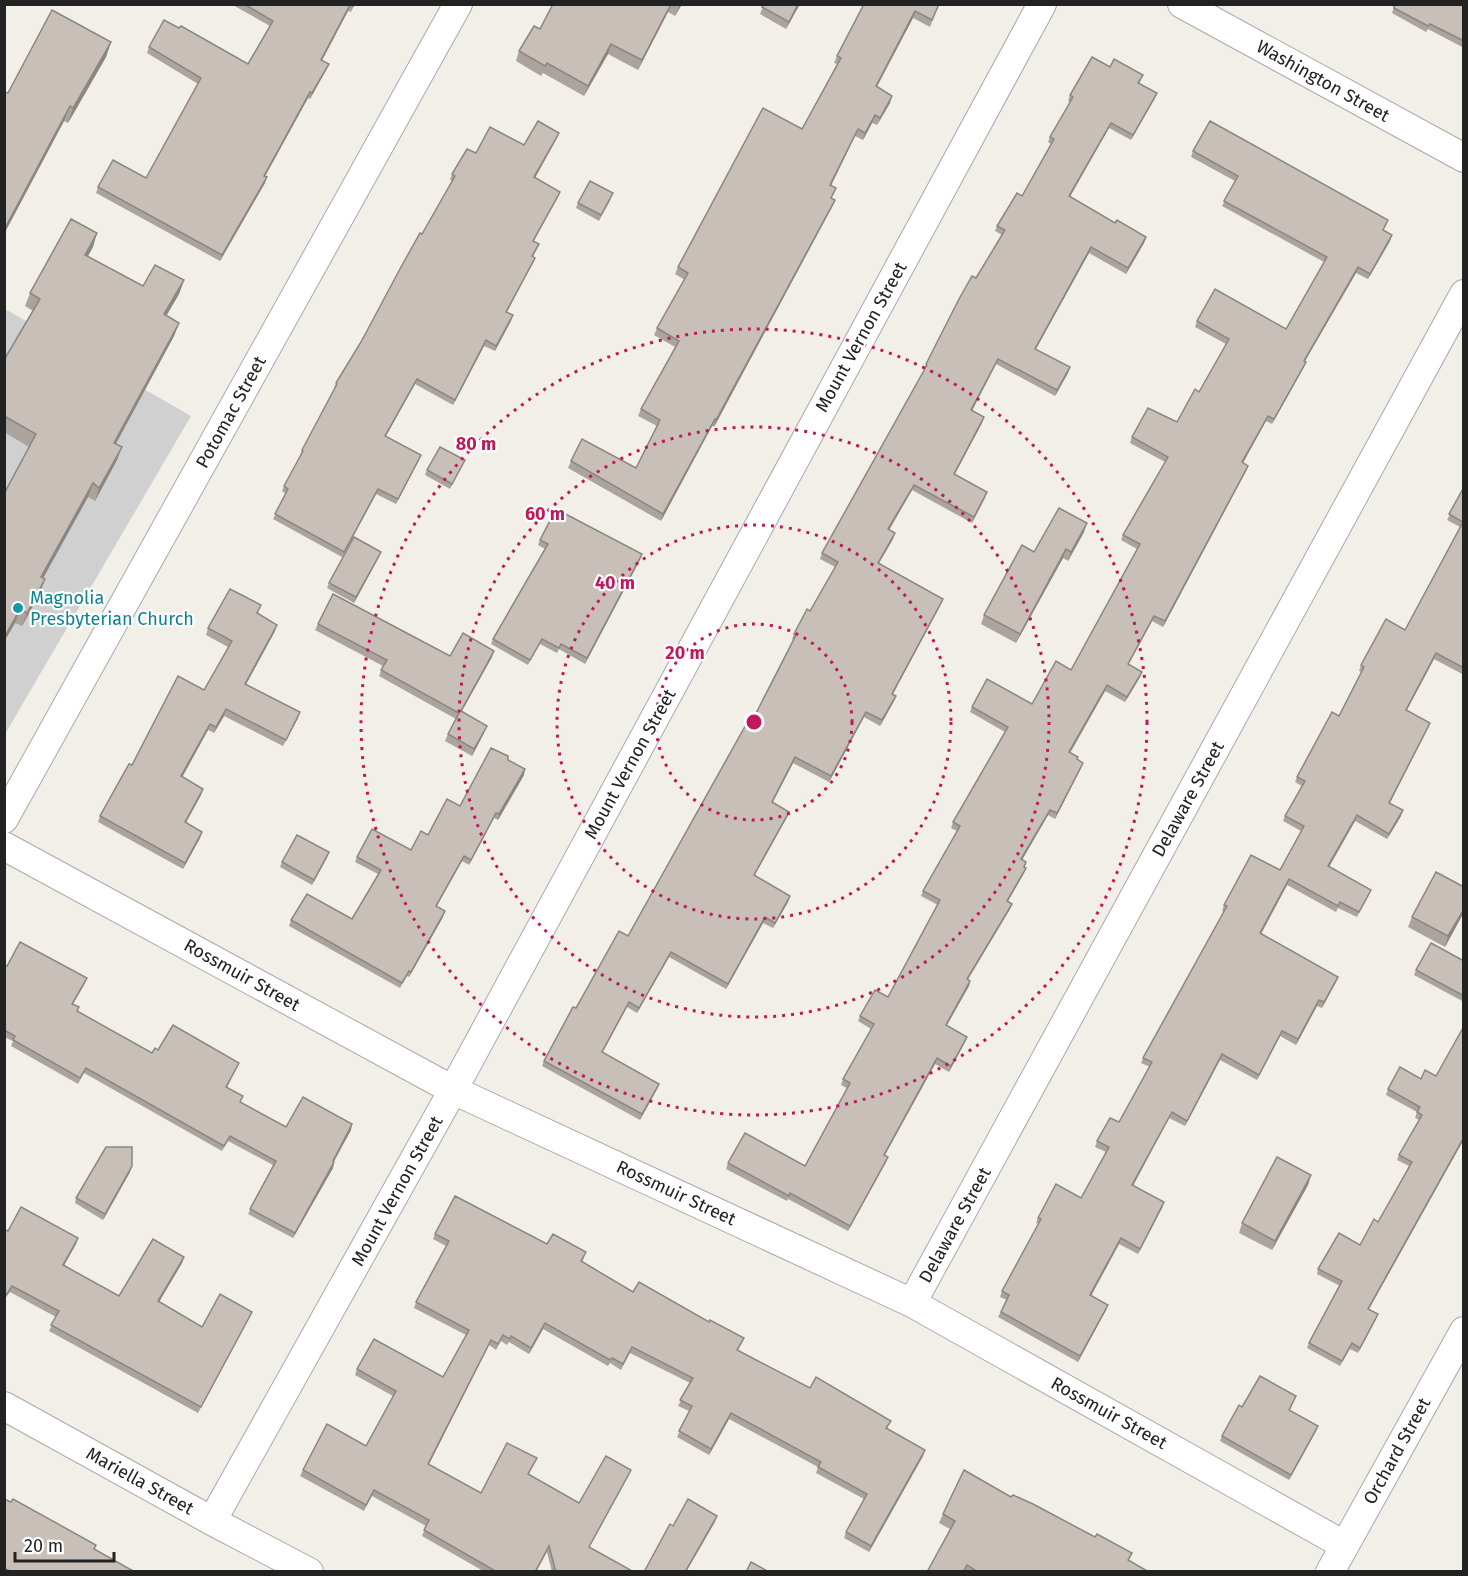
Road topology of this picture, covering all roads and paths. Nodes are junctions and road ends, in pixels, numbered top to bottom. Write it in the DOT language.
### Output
graph roads {
  1 [pos="458,4"];
  2 [pos="1042,4"];
  3 [pos="1182,4"];
  4 [pos="1464,158"];
  5 [pos="1464,294"];
  6 [pos="4,819"];
  7 [pos="4,846"];
  8 [pos="453,1090"];
  9 [pos="912,1303"];
  10 [pos="1464,1331"];
  11 [pos="4,1406"];
  12 [pos="212,1521"];
  13 [pos="1344,1545"];
  14 [pos="309,1572"];
  15 [pos="1330,1572"];
  1 -- 6 [label="street, Potomac Street"];
  2 -- 8 [label="street, Mount Vernon Street"];
  3 -- 4 [label="street, Washington Street"];
  5 -- 9 [label="street, Delaware Street"];
  7 -- 8 [label="street, Rossmuir Street"];
  8 -- 9 [label="street, Rossmuir Street"];
  8 -- 12 [label="street, Mount Vernon Street"];
  9 -- 13 [label="street, Rossmuir Street"];
  10 -- 13 [label="street, Orchard Street"];
  11 -- 12 [label="street, Mariella Street"];
  12 -- 14 [label="street, Mariella Street"];
  13 -- 15 [label="street, Orchard Street"];
}
